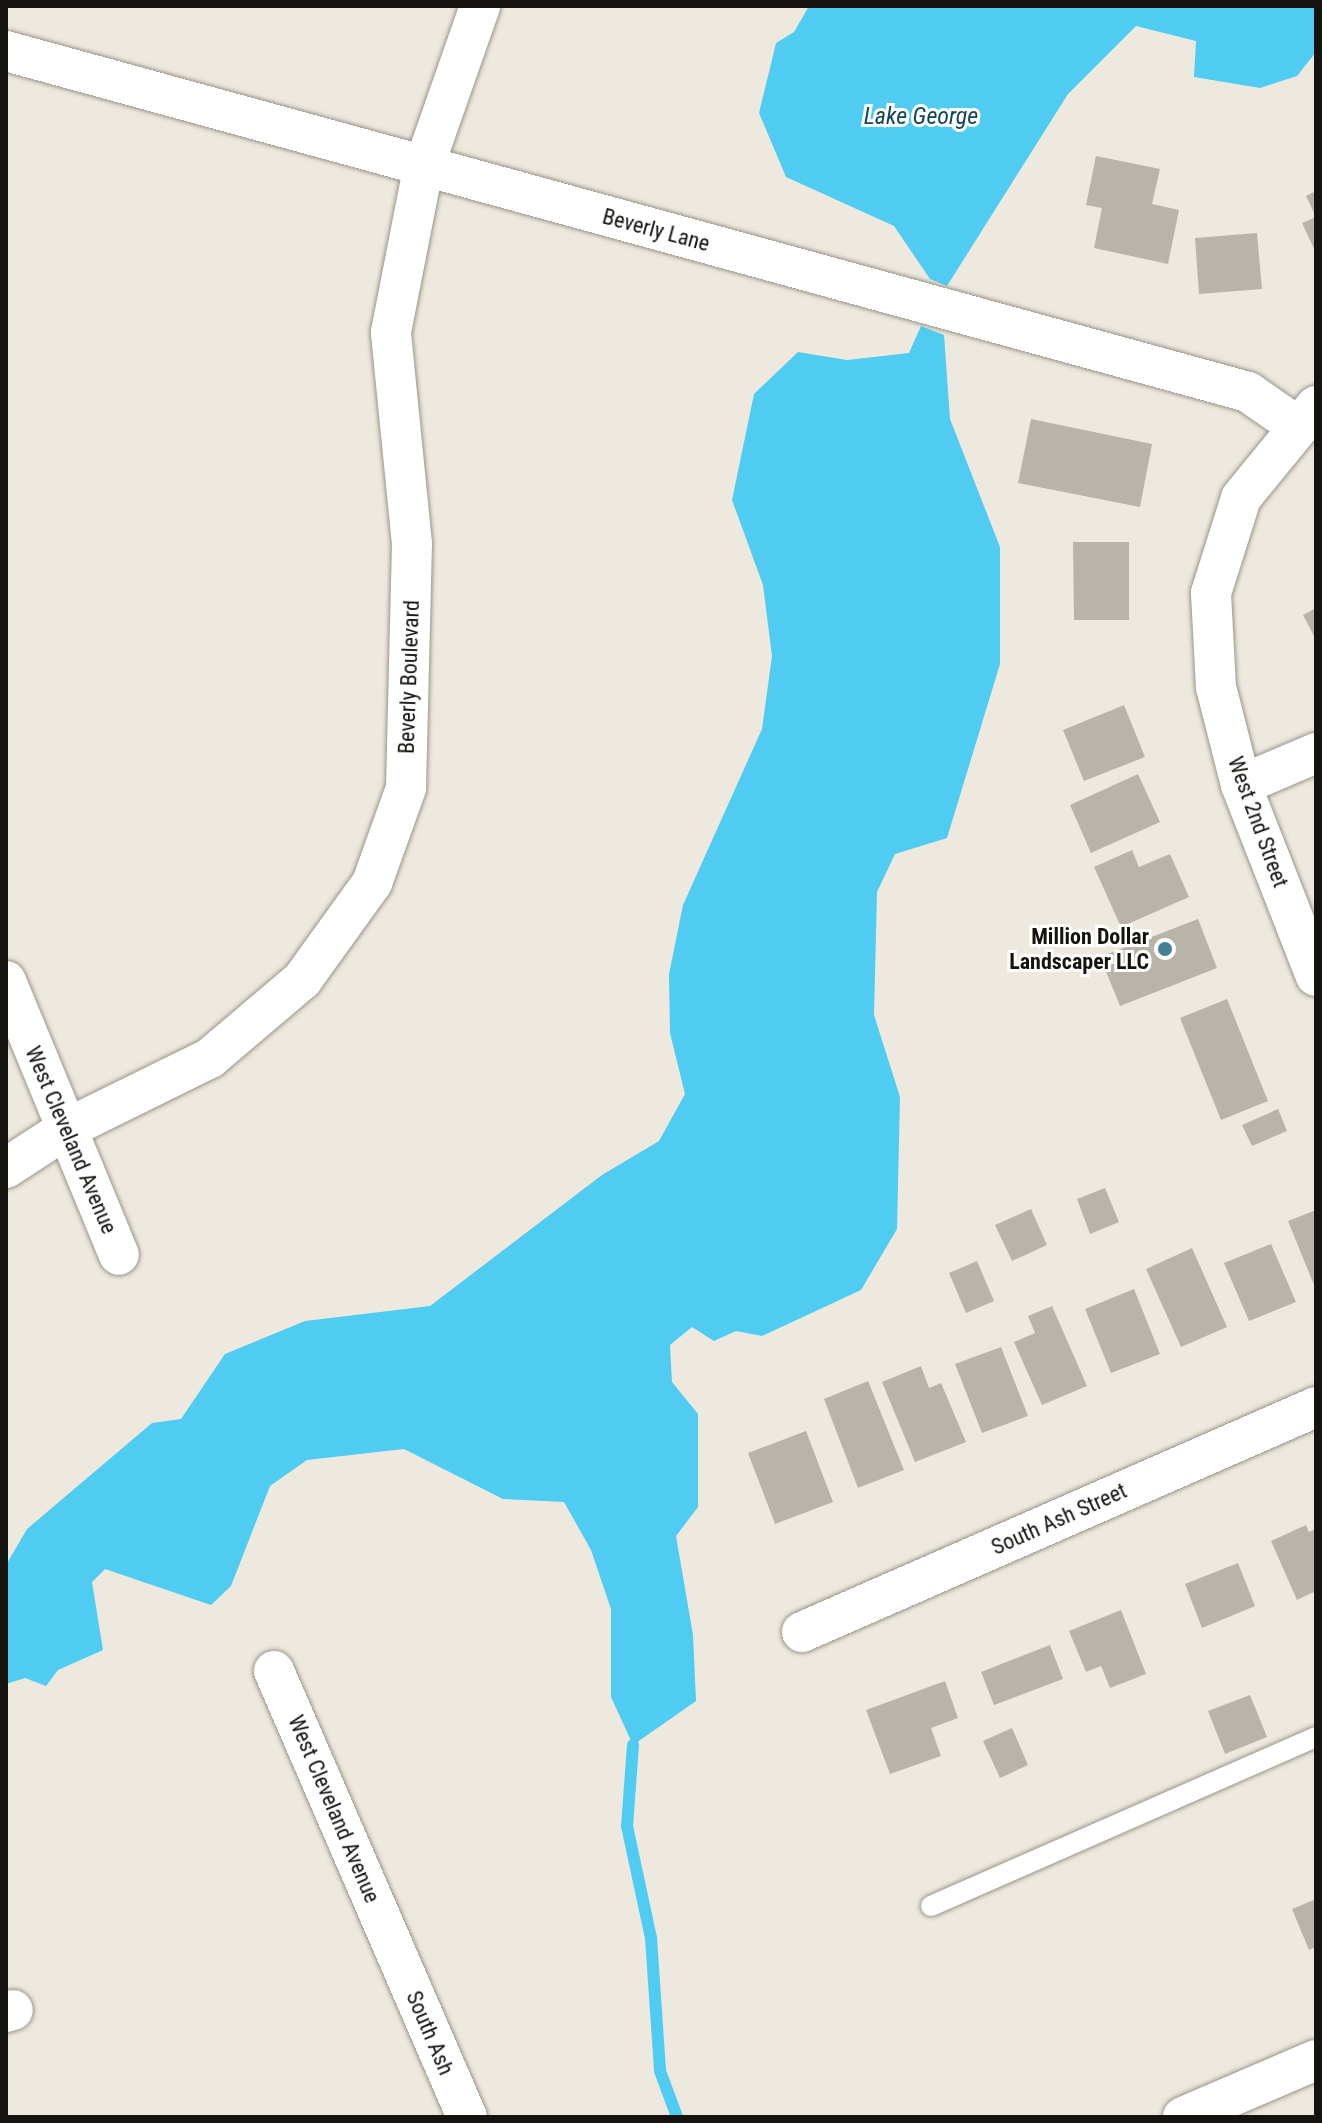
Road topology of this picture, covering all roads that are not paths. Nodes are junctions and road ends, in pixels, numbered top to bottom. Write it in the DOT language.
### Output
graph roads {
  1 [pos="480,6"];
  2 [pos="6,51"];
  3 [pos="423,169"];
  4 [pos="1307,416"];
  5 [pos="1316,753"];
  6 [pos="1241,785"];
  7 [pos="1316,976"];
  8 [pos="6,981"];
  9 [pos="66,1129"];
  10 [pos="6,1168"];
  11 [pos="119,1255"];
  12 [pos="1316,1407"];
  13 [pos="802,1632"];
  14 [pos="274,1671"];
  15 [pos="1316,1737"];
  16 [pos="931,1906"];
  17 [pos="394,1948"];
  18 [pos="1316,2060"];
  19 [pos="467,2117"];
  20 [pos="1183,2117"];
  1 -- 3 [label="street, Beverly Boulevard"];
  2 -- 3 [label="street, Beverly Lane"];
  3 -- 4 [label="street, Beverly Lane"];
  3 -- 9 [label="street, Beverly Boulevard"];
  4 -- 6 [label="street, West 2nd Street"];
  5 -- 6 [label="street"];
  6 -- 7 [label="street, West 2nd Street"];
  8 -- 9 [label="street, West Cleveland Avenue"];
  9 -- 10 [label="street, Beverly Boulevard"];
  9 -- 11 [label="street, West Cleveland Avenue"];
  12 -- 13 [label="street, South Ash Street"];
  14 -- 17 [label="street, West Cleveland Avenue"];
  15 -- 16 [label="lane"];
  17 -- 19 [label="street, South Ash"];
  18 -- 20 [label="street"];
}
